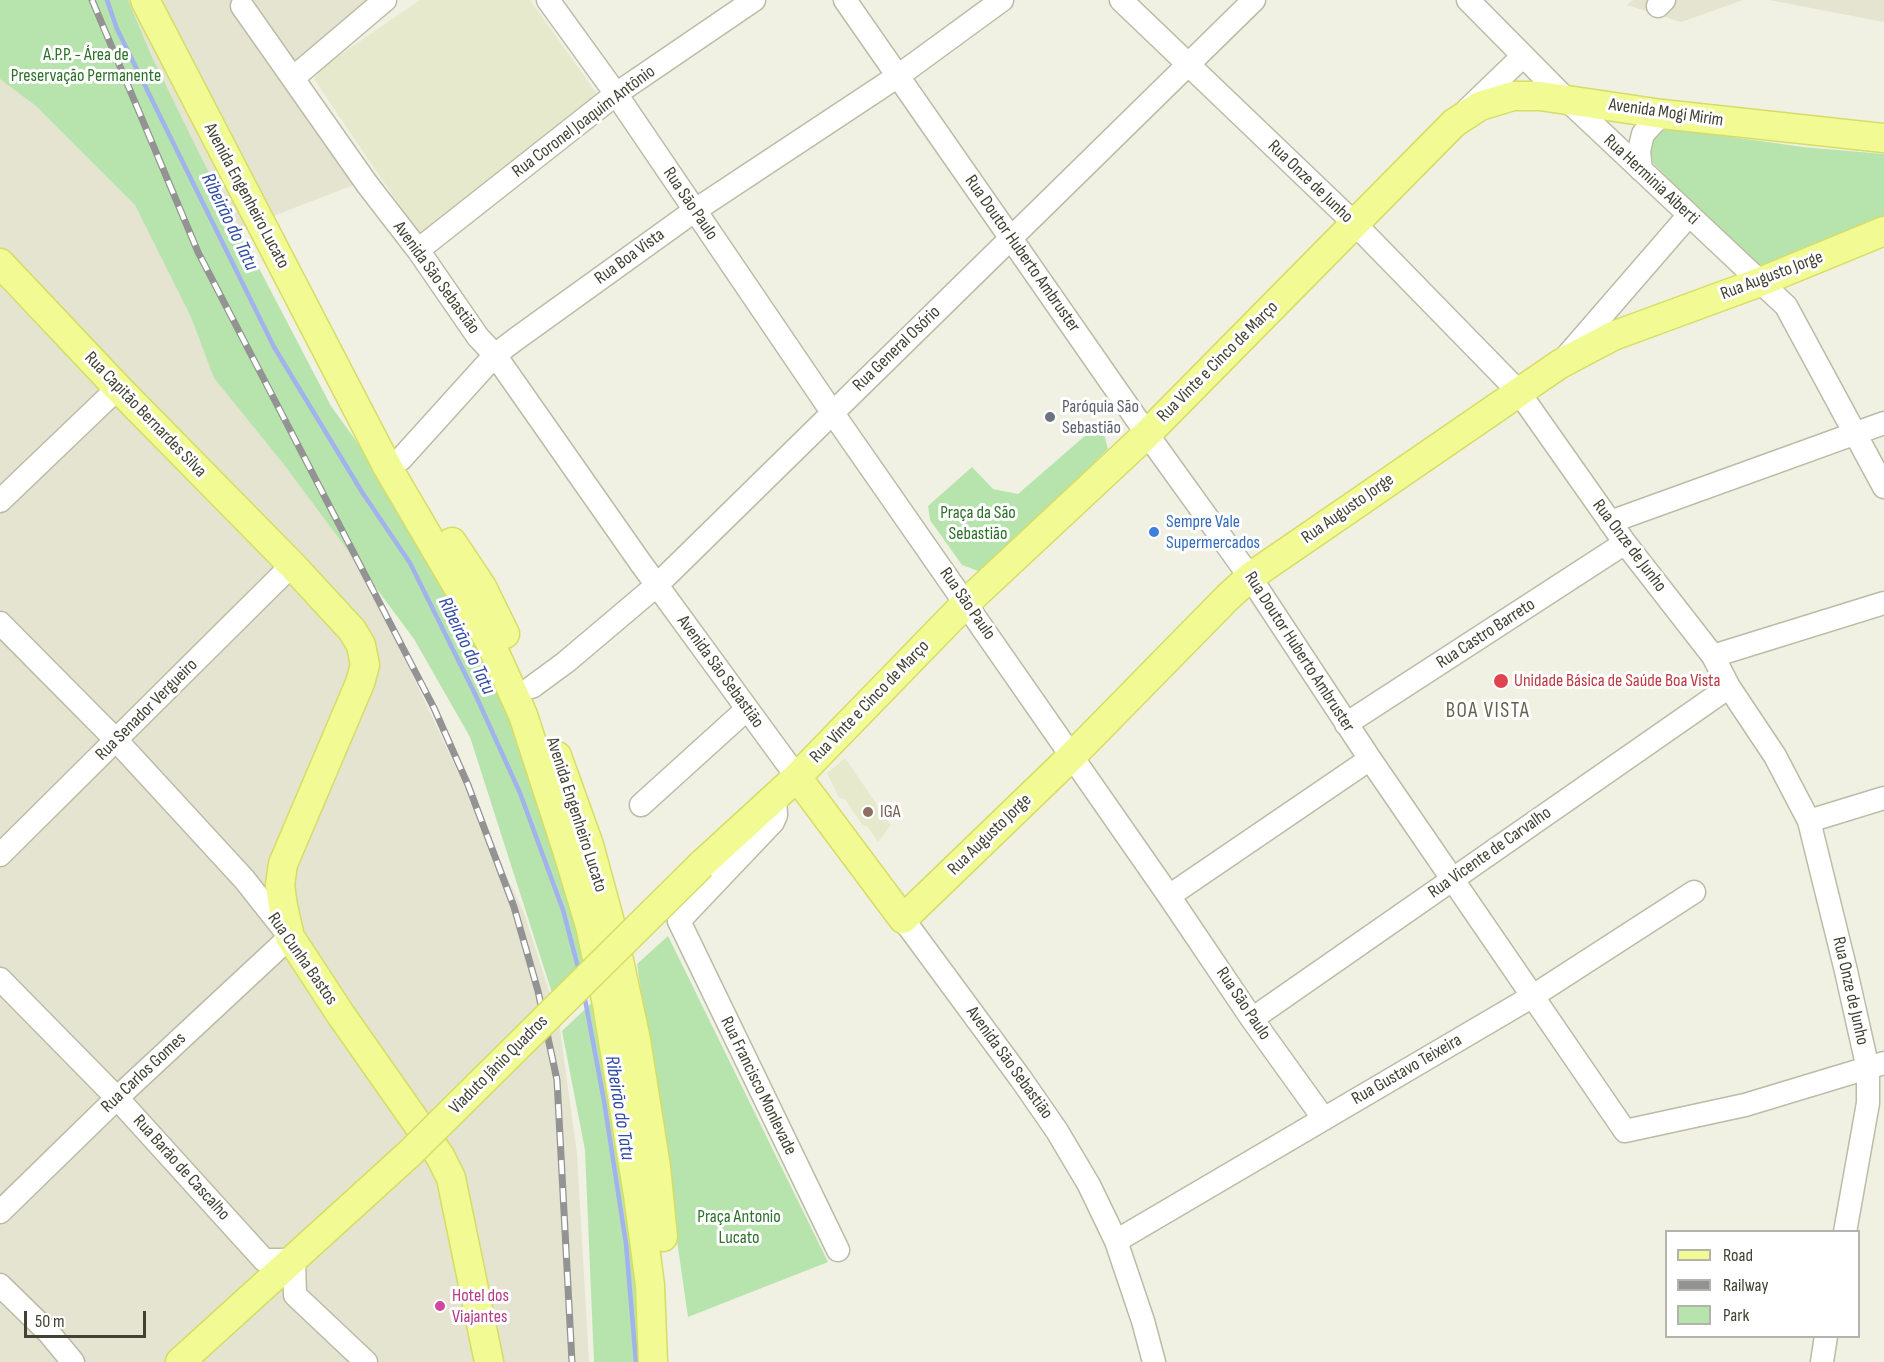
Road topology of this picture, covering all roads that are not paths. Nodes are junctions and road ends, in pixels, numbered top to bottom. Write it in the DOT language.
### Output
graph roads {
  1 [pos="145,0"];
  2 [pos="385,0"];
  3 [pos="548,0"];
  4 [pos="754,0"];
  5 [pos="845,0"];
  6 [pos="1002,0"];
  7 [pos="1120,0"];
  8 [pos="1254,0"];
  9 [pos="1468,0"];
  10 [pos="242,6"];
  11 [pos="1523,56"];
  12 [pos="1187,66"];
  13 [pos="898,76"];
  14 [pos="292,78"];
  15 [pos="616,94"];
  16 [pos="1566,99"];
  17 [pos="1662,114"];
  18 [pos="1454,123"];
  19 [pos="1884,138"];
  20 [pos="1641,170"];
  21 [pos="694,211"];
  22 [pos="1689,215"];
  23 [pos="1354,223"];
  24 [pos="1884,231"];
  25 [pos="1011,238"];
  26 [pos="418,250"];
  27 [pos="0,263"];
  28 [pos="1760,282"];
  29 [pos="495,355"];
  30 [pos="1560,364"];
  31 [pos="118,388"];
  32 [pos="1518,391"];
  33 [pos="832,412"];
  34 [pos="1884,423"];
  35 [pos="1147,434"];
  36 [pos="1856,434"];
  37 [pos="394,463"];
  38 [pos="1884,487"];
  39 [pos="0,501"];
  40 [pos="1610,522"];
  41 [pos="1625,543"];
  42 [pos="292,565"];
  43 [pos="1250,577"];
  44 [pos="657,585"];
  45 [pos="966,603"];
  46 [pos="1884,603"];
  47 [pos="0,623"];
  48 [pos="490,642"];
  49 [pos="1713,656"];
  50 [pos="532,687"];
  51 [pos="1729,687"];
  52 [pos="747,709"];
  53 [pos="1346,724"];
  54 [pos="117,741"];
  55 [pos="1072,756"];
  56 [pos="1370,759"];
  57 [pos="796,777"];
  58 [pos="775,797"];
  59 [pos="1884,798"];
  60 [pos="641,805"];
  61 [pos="1809,821"];
  62 [pos="0,855"];
  63 [pos="283,864"];
  64 [pos="701,865"];
  65 [pos="244,879"];
  66 [pos="1452,879"];
  67 [pos="1694,892"];
  68 [pos="1169,896"];
  69 [pos="903,919"];
  70 [pos="290,937"];
  71 [pos="0,978"];
  72 [pos="1533,996"];
  73 [pos="1252,1019"];
  74 [pos="1876,1066"];
  75 [pos="117,1098"];
  76 [pos="1324,1119"];
  77 [pos="0,1212"];
  78 [pos="1845,1230"];
  79 [pos="1116,1241"];
  80 [pos="838,1250"];
  81 [pos="294,1260"];
  82 [pos="0,1285"];
  83 [pos="261,1290"];
  84 [pos="295,1294"];
  85 [pos="1826,1338"];
  86 [pos="73,1362"];
  87 [pos="180,1362"];
  88 [pos="366,1362"];
  89 [pos="489,1362"];
  90 [pos="653,1362"];
  91 [pos="670,1362"];
  92 [pos="1154,1362"];
  93 [pos="1822,1362"];
  1 -- 37 [label="main road, Avenida Engenheiro Lucato"];
  2 -- 14 [label="street"];
  3 -- 15 [label="street, Rua São Paulo"];
  4 -- 15 [label="street, Rua Coronel Joaquim Antônio"];
  5 -- 13 [label="street, Rua Doutor Huberto Ambruster"];
  6 -- 13 [label="street, Rua Boa Vista"];
  7 -- 12 [label="street, Rua Onze de Junho"];
  8 -- 12 [label="street, Rua General Osório"];
  9 -- 11 [label="street, Rua Herminia Aiberti"];
  10 -- 14 [label="street, Avenida São Sebastião"];
  11 -- 16 [label="street, Rua Herminia Aiberti"];
  11 -- 18 [label="street, Rua Vinte e Cinco de Março"];
  12 -- 23 [label="street, Rua Onze de Junho"];
  12 -- 25 [label="street, Rua General Osório"];
  13 -- 21 [label="street, Rua Boa Vista"];
  13 -- 25 [label="street, Rua Doutor Huberto Ambruster"];
  14 -- 26 [label="street, Avenida São Sebastião"];
  15 -- 21 [label="street, Rua São Paulo"];
  15 -- 26 [label="street, Rua Coronel Joaquim Antônio"];
  16 -- 17 [label="main road, Avenida Mogi Mirim"];
  16 -- 18 [label="main road, Avenida Mogi Mirim"];
  16 -- 20 [label="street, Rua Herminia Aiberti"];
  17 -- 19 [label="main road, Avenida Mogi Mirim"];
  17 -- 20 [label="street"];
  18 -- 23 [label="main road, Rua Vinte e Cinco de Março"];
  20 -- 22 [label="street, Rua Herminia Aiberti"];
  21 -- 29 [label="street, Rua Boa Vista"];
  21 -- 33 [label="street, Rua São Paulo"];
  22 -- 28 [label="street, Rua Herminia Aiberti"];
  22 -- 30 [label="street"];
  23 -- 32 [label="street, Rua Onze de Junho"];
  23 -- 35 [label="main road, Rua Vinte e Cinco de Março"];
  24 -- 28 [label="main road, Rua Augusto Jorge"];
  25 -- 33 [label="street, Rua General Osório"];
  25 -- 35 [label="street, Rua Doutor Huberto Ambruster"];
  26 -- 29 [label="street, Avenida São Sebastião"];
  27 -- 31 [label="main road, Rua Capitão Bernardes Silva"];
  28 -- 30 [label="main road, Rua Augusto Jorge"];
  28 -- 36 [label="street, Rua Herminia Aiberti"];
  29 -- 37 [label="street, Rua Boa Vista"];
  29 -- 44 [label="street, Avenida São Sebastião"];
  30 -- 32 [label="main road, Rua Augusto Jorge"];
  31 -- 39 [label="street"];
  31 -- 42 [label="main road, Rua Capitão Bernardes Silva"];
  32 -- 40 [label="street, Rua Onze de Junho"];
  32 -- 43 [label="main road, Rua Augusto Jorge"];
  33 -- 44 [label="street, Rua General Osório"];
  33 -- 45 [label="street, Rua São Paulo"];
  34 -- 36 [label="street"];
  35 -- 43 [label="street, Rua Doutor Huberto Ambruster"];
  35 -- 45 [label="main road, Rua Vinte e Cinco de Março"];
  36 -- 38 [label="street, Rua Herminia Aiberti"];
  36 -- 40 [label="street"];
  37 -- 48 [label="main road, Avenida Engenheiro Lucato"];
  37 -- 50 [label="main road, Avenida Engenheiro Lucato"];
  40 -- 41 [label="street, Rua Onze de Junho"];
  41 -- 49 [label="street, Rua Onze de Junho"];
  41 -- 53 [label="street, Rua Castro Barreto"];
  42 -- 54 [label="street, Rua Senador Vergueiro"];
  42 -- 63 [label="main road, Rua Capitão Bernardes Silva"];
  43 -- 53 [label="street, Rua Doutor Huberto Ambruster"];
  43 -- 55 [label="main road, Rua Augusto Jorge"];
  44 -- 50 [label="street, Rua General Osório"];
  44 -- 52 [label="street, Avenida São Sebastião"];
  45 -- 55 [label="street, Rua São Paulo"];
  45 -- 57 [label="main road, Rua Vinte e Cinco de Março"];
  46 -- 49 [label="street"];
  47 -- 54 [label="street, Rua Cunha Bastos"];
  48 -- 50 [label="main road"];
  48 -- 90 [label="main road, Avenida Engenheiro Lucato"];
  49 -- 51 [label="street, Rua Onze de Junho"];
  50 -- 91 [label="main road, Avenida Engenheiro Lucato"];
  51 -- 61 [label="street, Rua Onze de Junho"];
  51 -- 66 [label="street, Rua Vicente de Carvalho"];
  52 -- 57 [label="street, Avenida São Sebastião"];
  52 -- 60 [label="street"];
  53 -- 56 [label="street, Rua Doutor Huberto Ambruster"];
  54 -- 62 [label="street, Rua Senador Vergueiro"];
  54 -- 65 [label="street, Rua Cunha Bastos"];
  55 -- 68 [label="street, Rua São Paulo"];
  55 -- 69 [label="main road, Rua Augusto Jorge"];
  56 -- 66 [label="street, Rua Doutor Huberto Ambruster"];
  56 -- 68 [label="street"];
  57 -- 58 [label="main road, Rua Vinte e Cinco de Março"];
  57 -- 69 [label="main road, Avenida São Sebastião"];
  58 -- 64 [label="main road, Rua Vinte e Cinco de Março"];
  58 -- 80 [label="street, Rua Francisco Monlevade"];
  59 -- 61 [label="street"];
  61 -- 74 [label="street, Rua Onze de Junho"];
  63 -- 65 [label="street"];
  63 -- 70 [label="main road"];
  64 -- 81 [label="main road, Viaduto Jânio Quadros, bridge"];
  65 -- 70 [label="street, Rua Cunha Bastos"];
  66 -- 72 [label="street, Rua Doutor Huberto Ambruster"];
  66 -- 73 [label="street, Rua Vicente de Carvalho"];
  67 -- 72 [label="street, Rua Gustavo Teixeira"];
  68 -- 73 [label="street, Rua São Paulo"];
  69 -- 79 [label="street, Avenida São Sebastião"];
  70 -- 75 [label="street, Rua Carlos Gomes"];
  70 -- 89 [label="main road, Rua Cunha Bastos"];
  71 -- 75 [label="street, Rua Barão de Cascalho"];
  72 -- 74 [label="street, Rua Doutor Huberto Ambruster"];
  72 -- 76 [label="street, Rua Gustavo Teixeira"];
  73 -- 76 [label="street, Rua São Paulo"];
  74 -- 78 [label="street, Rua Onze de Junho"];
  75 -- 77 [label="street, Rua Carlos Gomes"];
  75 -- 81 [label="street, Rua Barão de Cascalho"];
  76 -- 79 [label="street, Rua Gustavo Teixeira"];
  79 -- 92 [label="street, Avenida São Sebastião"];
  81 -- 83 [label="main road, Viaduto Jânio Quadros"];
  81 -- 84 [label="street"];
  82 -- 86 [label="street"];
  83 -- 84 [label="street"];
  83 -- 87 [label="main road, Viaduto Jânio Quadros"];
  84 -- 88 [label="street"];
  85 -- 93 [label="street"];
}
